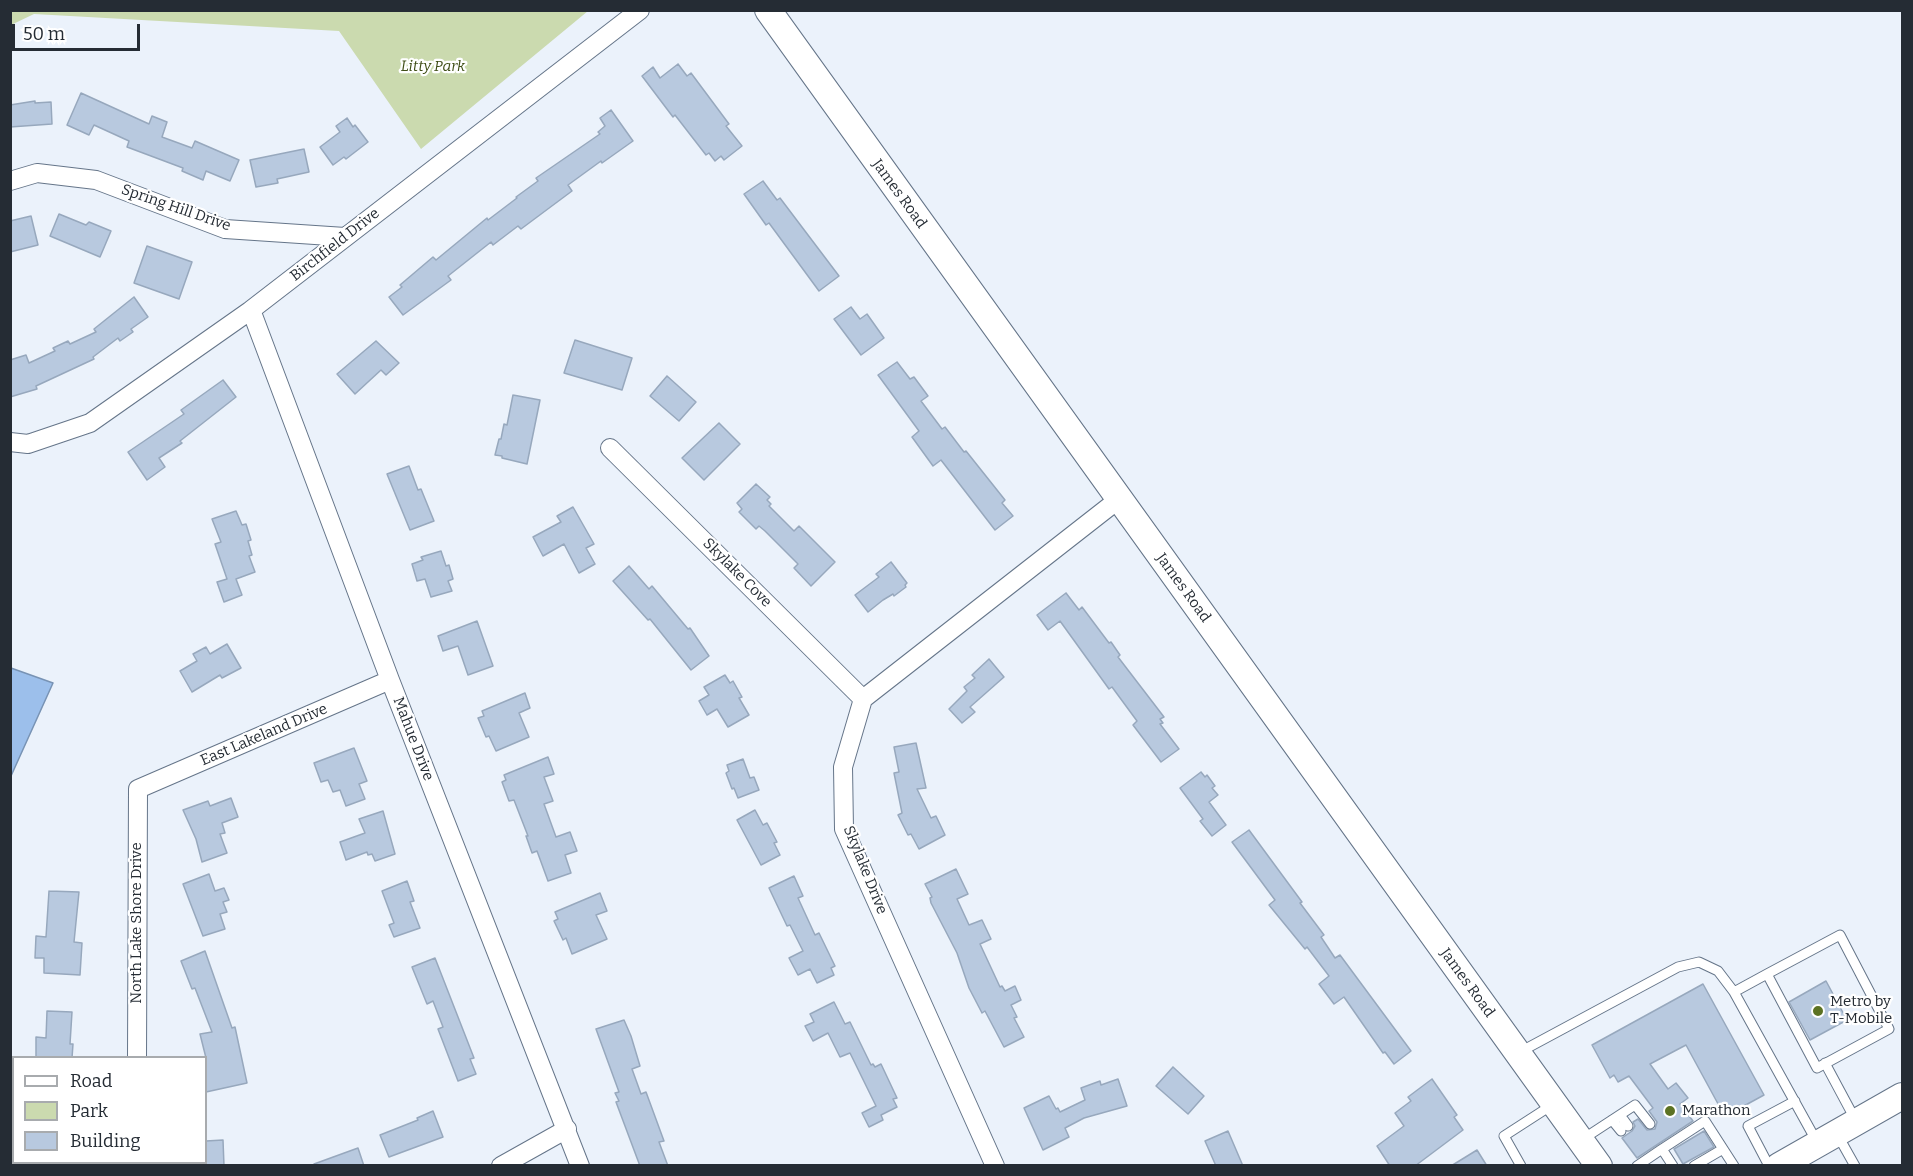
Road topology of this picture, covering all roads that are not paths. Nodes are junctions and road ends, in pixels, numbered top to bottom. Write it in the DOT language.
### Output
graph roads {
  1 [pos="640,10"];
  2 [pos="768,10"];
  3 [pos="10,181"];
  4 [pos="345,237"];
  5 [pos="251,310"];
  6 [pos="10,442"];
  7 [pos="610,448"];
  8 [pos="1119,499"];
  9 [pos="390,680"];
  10 [pos="863,699"];
  11 [pos="138,789"];
  12 [pos="1767,974"];
  13 [pos="1734,992"];
  14 [pos="1518,1053"];
  15 [pos="137,1056"];
  16 [pos="1825,1063"];
  17 [pos="1902,1096"];
  18 [pos="1795,1101"];
  19 [pos="1554,1104"];
  20 [pos="1616,1118"];
  21 [pos="1650,1124"];
  22 [pos="567,1129"];
  23 [pos="1625,1129"];
  24 [pos="1837,1133"];
  25 [pos="1581,1141"];
  26 [pos="1664,1145"];
  27 [pos="1723,1149"];
  28 [pos="1644,1158"];
  29 [pos="501,1166"];
  30 [pos="580,1166"];
  31 [pos="995,1166"];
  32 [pos="1521,1166"];
  33 [pos="1599,1166"];
  34 [pos="1673,1166"];
  35 [pos="1694,1166"];
  36 [pos="1734,1166"];
  37 [pos="1769,1166"];
  38 [pos="1779,1166"];
  39 [pos="1855,1166"];
  1 -- 4 [label="street, Birchfield Drive"];
  2 -- 8 [label="main road, James Road"];
  3 -- 4 [label="street, Spring Hill Drive"];
  4 -- 5 [label="street, Birchfield Drive"];
  5 -- 6 [label="street, Birchfield Drive"];
  5 -- 9 [label="street, Mahue Drive"];
  7 -- 10 [label="street, Skylake Cove"];
  8 -- 10 [label="street"];
  8 -- 14 [label="main road, James Road"];
  9 -- 11 [label="street, East Lakeland Drive"];
  9 -- 22 [label="street, Mahue Drive"];
  10 -- 31 [label="street, Skylake Drive"];
  11 -- 15 [label="street, North Lake Shore Drive"];
  12 -- 13 [label="lane"];
  12 -- 16 [label="lane"];
  12 -- 16 [label="lane"];
  13 -- 14 [label="lane"];
  13 -- 18 [label="lane"];
  14 -- 19 [label="main road, James Road"];
  16 -- 24 [label="lane"];
  17 -- 24 [label="main road"];
  18 -- 24 [label="lane"];
  18 -- 37 [label="lane"];
  19 -- 25 [label="main road, James Road"];
  19 -- 32 [label="lane"];
  20 -- 21 [label="lane"];
  20 -- 23 [label="lane"];
  20 -- 25 [label="lane"];
  22 -- 29 [label="street"];
  22 -- 30 [label="street, Mahue Drive"];
  24 -- 38 [label="main road"];
  24 -- 39 [label="lane"];
  25 -- 33 [label="main road, James Road"];
  26 -- 27 [label="lane"];
  26 -- 28 [label="lane"];
  26 -- 34 [label="lane"];
  27 -- 35 [label="lane"];
  27 -- 36 [label="lane"];
}
